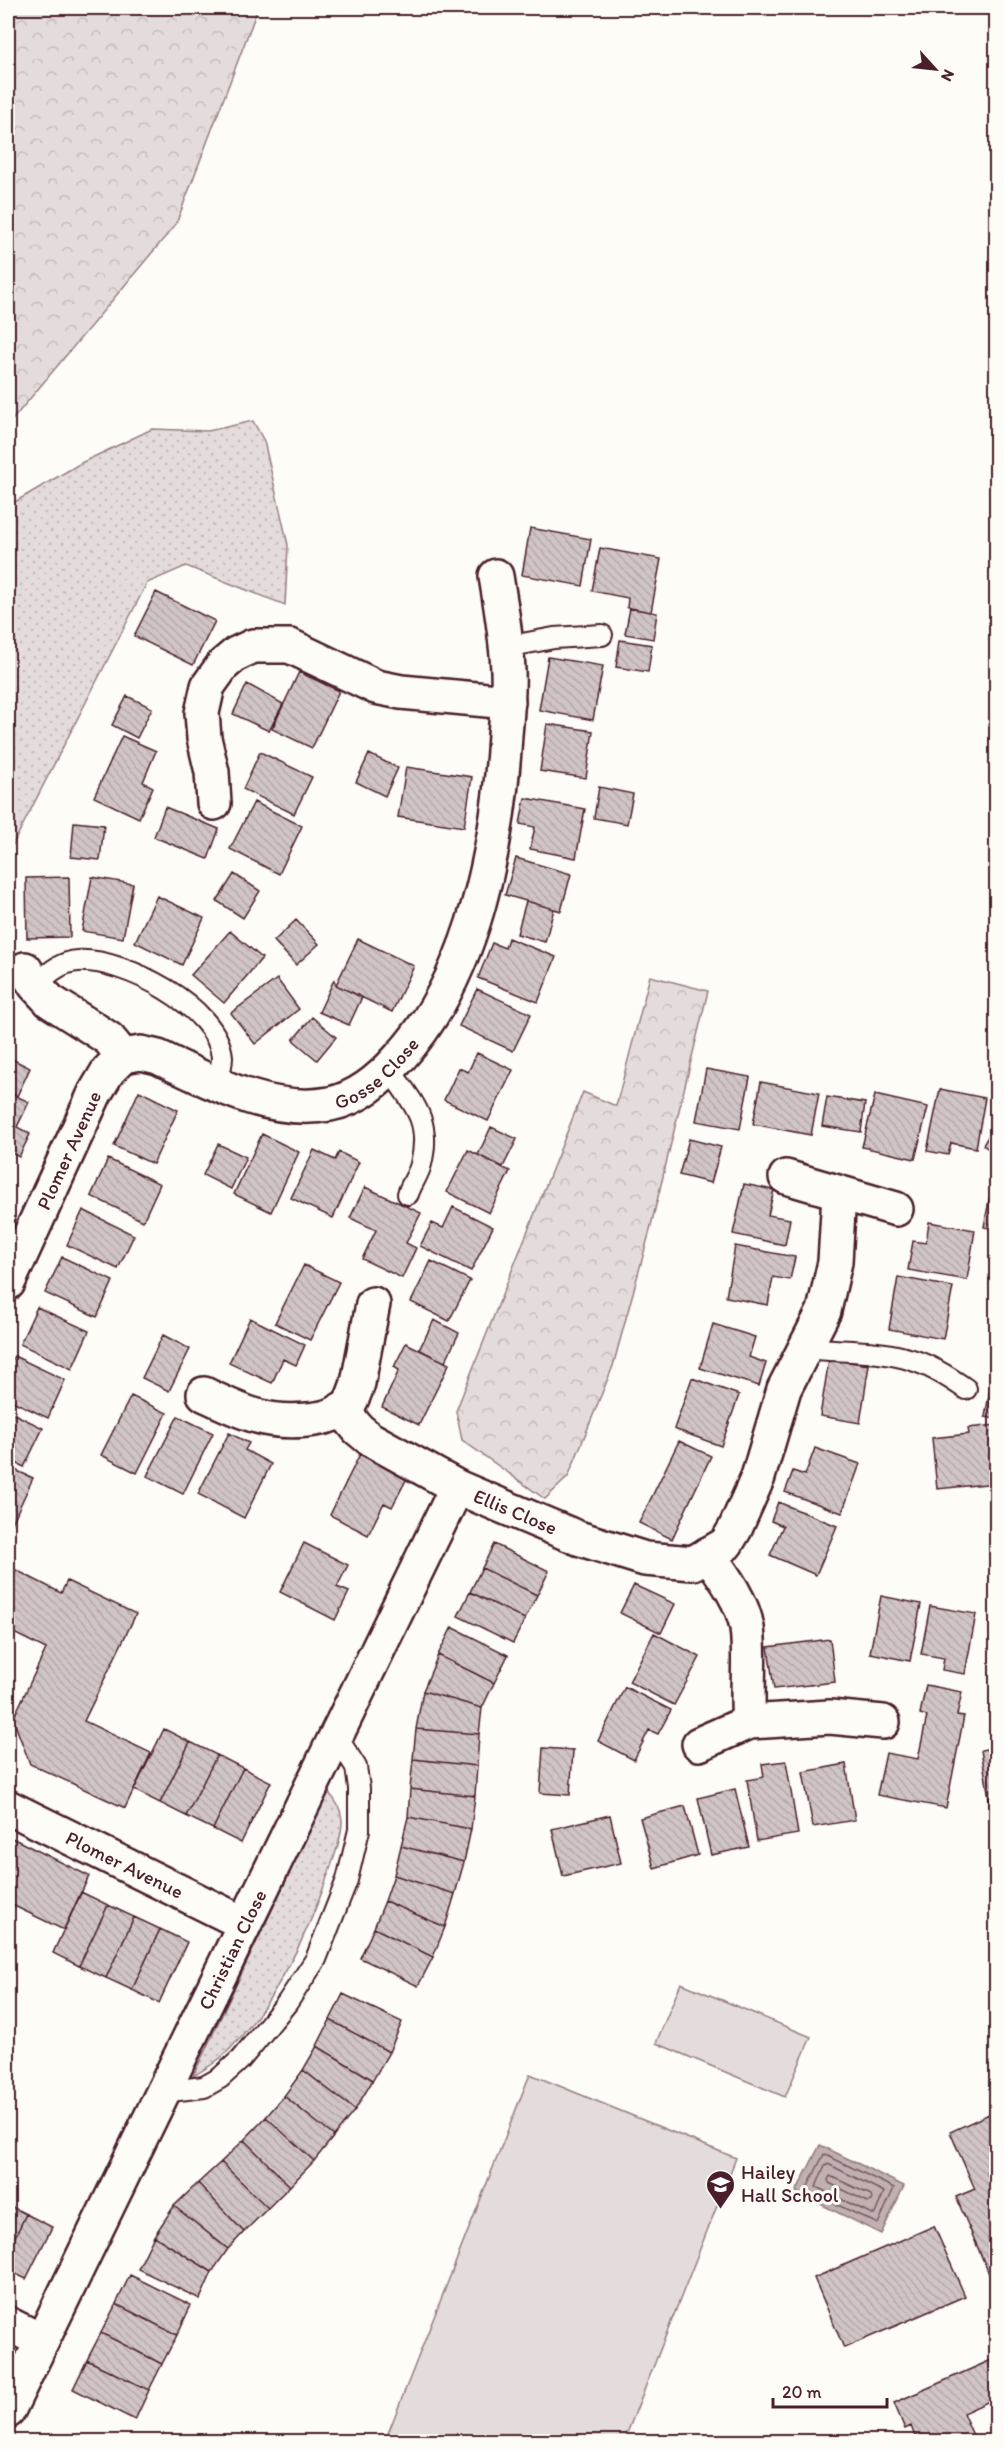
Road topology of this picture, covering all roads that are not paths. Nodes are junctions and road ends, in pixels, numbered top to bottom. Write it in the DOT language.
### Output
graph roads {
  1 [pos="496,576"];
  2 [pos="602,636"];
  3 [pos="506,647"];
  4 [pos="508,702"];
  5 [pos="214,802"];
  6 [pos="30,977"];
  7 [pos="123,1056"];
  8 [pos="389,1070"];
  9 [pos="216,1084"];
  10 [pos="786,1177"];
  11 [pos="408,1194"];
  12 [pos="839,1194"];
  13 [pos="896,1209"];
  14 [pos="11,1267"];
  15 [pos="374,1304"];
  16 [pos="805,1348"];
  17 [pos="966,1389"];
  18 [pos="204,1394"];
  19 [pos="342,1409"];
  20 [pos="457,1487"];
  21 [pos="708,1554"];
  22 [pos="749,1722"];
  23 [pos="883,1722"];
  24 [pos="336,1736"];
  25 [pos="699,1744"];
  26 [pos="8,1807"];
  27 [pos="243,1923"];
  28 [pos="162,2092"];
  29 [pos="8,2324"];
  30 [pos="42,2341"];
  31 [pos="8,2411"];
  1 -- 3 [label="street, Gosse Close"];
  2 -- 3 [label="lane"];
  3 -- 4 [label="street, Gosse Close"];
  4 -- 5 [label="street"];
  4 -- 8 [label="street, Gosse Close"];
  6 -- 7 [label="street"];
  6 -- 9 [label="lane"];
  7 -- 9 [label="street, Gosse Close"];
  7 -- 14 [label="street, Plomer Avenue"];
  8 -- 9 [label="street, Gosse Close"];
  8 -- 11 [label="lane"];
  10 -- 12 [label="street"];
  12 -- 13 [label="street"];
  12 -- 16 [label="street, Ellis Close"];
  15 -- 19 [label="street"];
  16 -- 17 [label="lane"];
  16 -- 21 [label="street, Ellis Close"];
  18 -- 19 [label="street"];
  19 -- 20 [label="street, Ellis Close"];
  20 -- 21 [label="street, Ellis Close"];
  20 -- 24 [label="street, Christian Close"];
  21 -- 22 [label="street"];
  22 -- 23 [label="street"];
  22 -- 25 [label="street"];
  24 -- 27 [label="street, Christian Close"];
  24 -- 28 [label="lane"];
  26 -- 27 [label="street, Plomer Avenue"];
  27 -- 28 [label="street, Christian Close"];
  28 -- 30 [label="street, Christian Close"];
  29 -- 30 [label="street"];
  30 -- 31 [label="street, Christian Close"];
}
